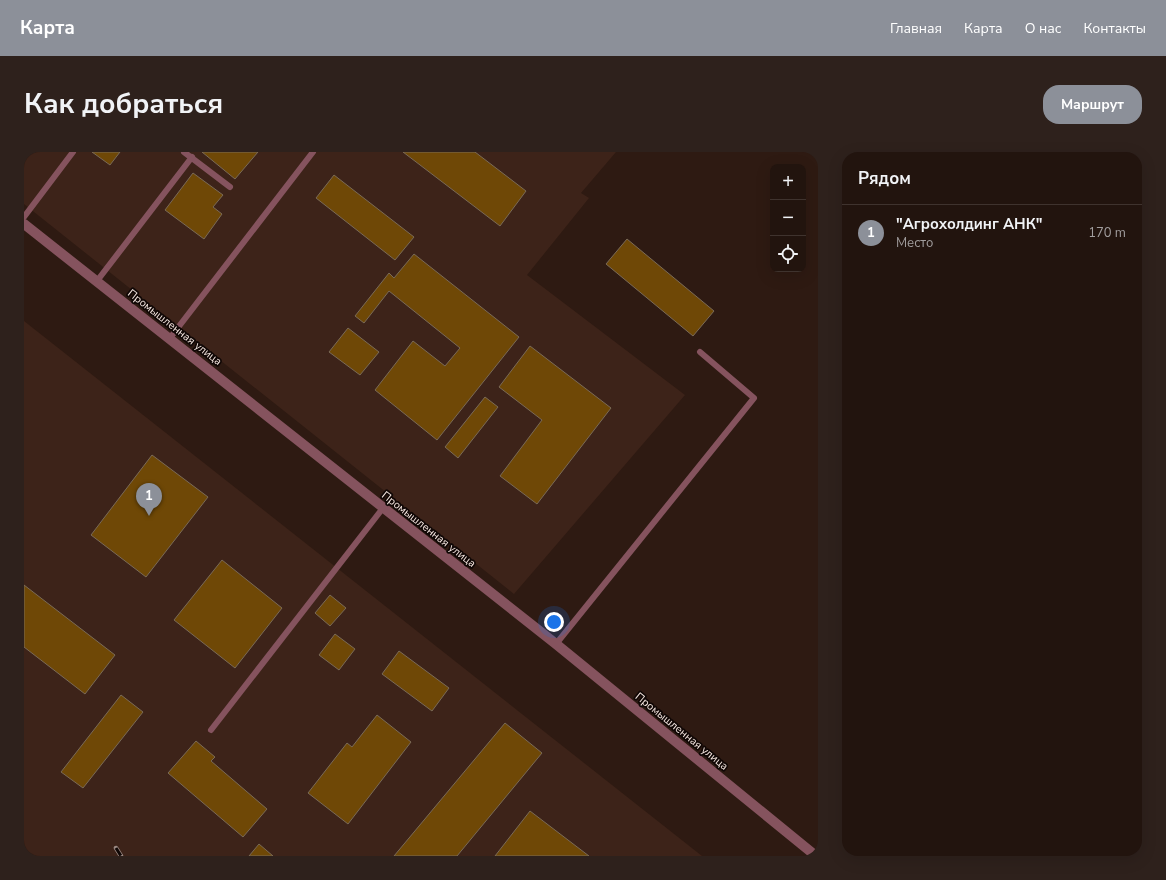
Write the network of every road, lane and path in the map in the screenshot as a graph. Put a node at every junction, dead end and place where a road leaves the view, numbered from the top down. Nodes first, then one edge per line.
1 (73, 152) edge
2 (184, 152) edge
3 (313, 152) edge
4 (192, 157) junction
5 (230, 187) dead end
6 (24, 217) edge
7 (24, 224) edge
8 (97, 281) junction
9 (170, 338) junction
10 (700, 352) dead end
11 (383, 508) junction
12 (556, 644) junction
13 (211, 730) dead end
14 (816, 856) edge

1 - 6 lane
2 - 4 lane
3 - 9 lane
4 - 5 lane
4 - 8 lane
7 - 8 street, Промышленная улица
8 - 9 street, Промышленная улица
9 - 11 street, Промышленная улица
10 - 12 lane
11 - 12 street, Промышленная улица
11 - 13 lane
12 - 14 street, Промышленная улица

